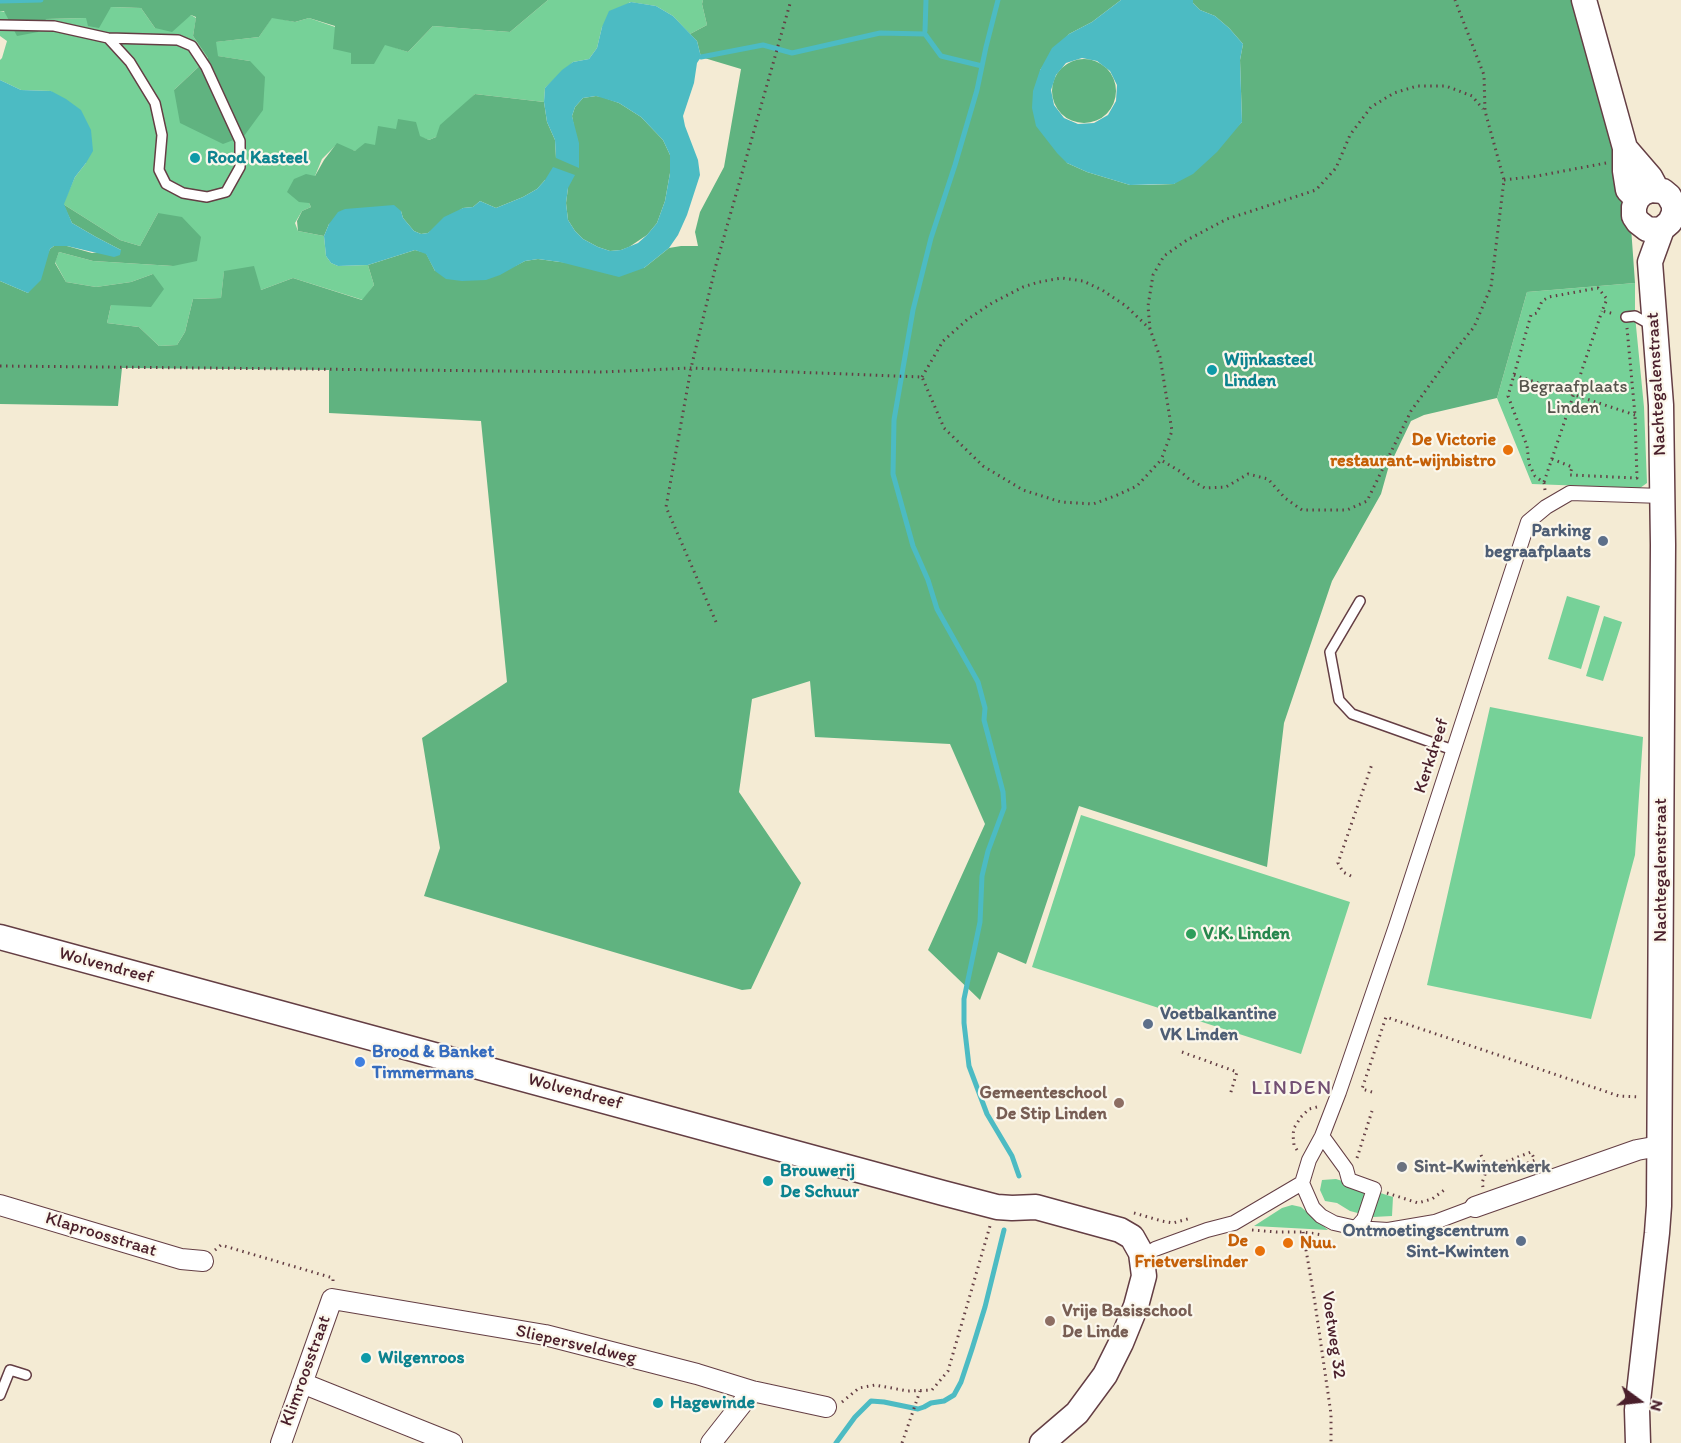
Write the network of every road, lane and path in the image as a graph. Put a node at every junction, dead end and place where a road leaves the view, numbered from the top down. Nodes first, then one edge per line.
1 (790, 0) edge
2 (1455, 0) edge
3 (1584, 0) edge
4 (0, 25) edge
5 (108, 38) junction
6 (1485, 111) junction
7 (1625, 148) junction
8 (1504, 180) junction
9 (1661, 196) edge
10 (1664, 224) edge
11 (1602, 311) junction
12 (1626, 317) junction
13 (1655, 327) junction
14 (1150, 329) junction
15 (0, 366) edge
16 (691, 368) junction
17 (1514, 375) junction
18 (922, 377) junction
19 (1573, 395) junction
20 (1635, 415) junction
21 (1552, 459) junction
22 (1161, 460) junction
23 (1544, 483) junction
24 (1662, 496) junction
25 (1546, 507) junction
26 (1360, 601) dead end
27 (716, 622) dead end
28 (1453, 750) junction
29 (1372, 764) dead end
30 (1351, 876) dead end
31 (0, 937) edge
32 (1182, 1052) dead end
33 (1339, 1092) junction
34 (1372, 1092) dead end
35 (1230, 1095) dead end
36 (1641, 1097) dead end
37 (1372, 1111) dead end
38 (1322, 1136) junction
39 (1659, 1146) junction
40 (1298, 1151) dead end
41 (1481, 1155) dead end
42 (1521, 1172) dead end
43 (1349, 1180) junction
44 (1302, 1184) junction
45 (1447, 1188) dead end
46 (1374, 1189) junction
47 (0, 1205) edge
48 (997, 1207) junction
49 (1475, 1207) joint
50 (1131, 1212) dead end
51 (1192, 1218) dead end
52 (1234, 1223) junction
53 (1133, 1224) dead end
54 (1356, 1228) junction
55 (1141, 1249) junction
56 (203, 1261) joint
57 (332, 1299) junction
58 (26, 1376) dead end
59 (302, 1383) junction
60 (752, 1390) junction
61 (920, 1390) junction
62 (0, 1395) edge
63 (826, 1407) joint
64 (281, 1443) edge
65 (452, 1443) edge
66 (711, 1443) edge
67 (902, 1443) edge
68 (1042, 1443) edge
69 (1331, 1443) edge
70 (1638, 1443) edge

1 - 16 path
2 - 6 path
3 - 7 street, Nachtegalenstraat
4 - 5 lane
5 - 5 lane
6 - 8 path
6 - 14 path
7 - 8 path
7 - 9 street, Nachtegalenstraat
8 - 22 path
9 - 10 street, Nachtegalenstraat
9 - 10 street, Nachtegalenstraat
10 - 13 street, Nachtegalenstraat
11 - 12 path
11 - 17 path
11 - 19 path
12 - 13 lane
12 - 20 path
13 - 24 street, Nachtegalenstraat
14 - 18 path
14 - 22 path
15 - 16 path
16 - 18 path
16 - 27 path
17 - 19 path
17 - 23 path
18 - 22 path
19 - 20 path
19 - 21 path
20 - 21 path
21 - 23 path
23 - 25 path
24 - 25 street, Kerkdreef
24 - 39 street, Nachtegalenstraat
25 - 28 street, Kerkdreef
26 - 28 lane
28 - 33 street, Kerkdreef
29 - 30 path
31 - 48 street, Wolvendreef
32 - 35 path
33 - 38 street, Kerkdreef
33 - 40 path
34 - 36 path
37 - 43 path
38 - 43 street
38 - 44 street, Kerkdreef
39 - 49 street
39 - 70 street, Nachtegalenstraat
41 - 42 path
43 - 46 street
44 - 52 street
44 - 54 street
45 - 46 path
46 - 54 street
47 - 56 street, Klaproosstraat
48 - 55 street, Wolvendreef
48 - 61 path
49 - 54 street
50 - 51 path
52 - 55 street
52 - 69 path, Voetweg 32
53 - 55 lane
55 - 68 street
56 - 57 path
57 - 59 street, Klimroosstraat
57 - 60 street, Sliepersveldweg
58 - 62 lane
59 - 64 street, Klimroosstraat
59 - 65 street
60 - 63 street, Sliepersveldweg
60 - 66 street
61 - 63 path
61 - 67 path

